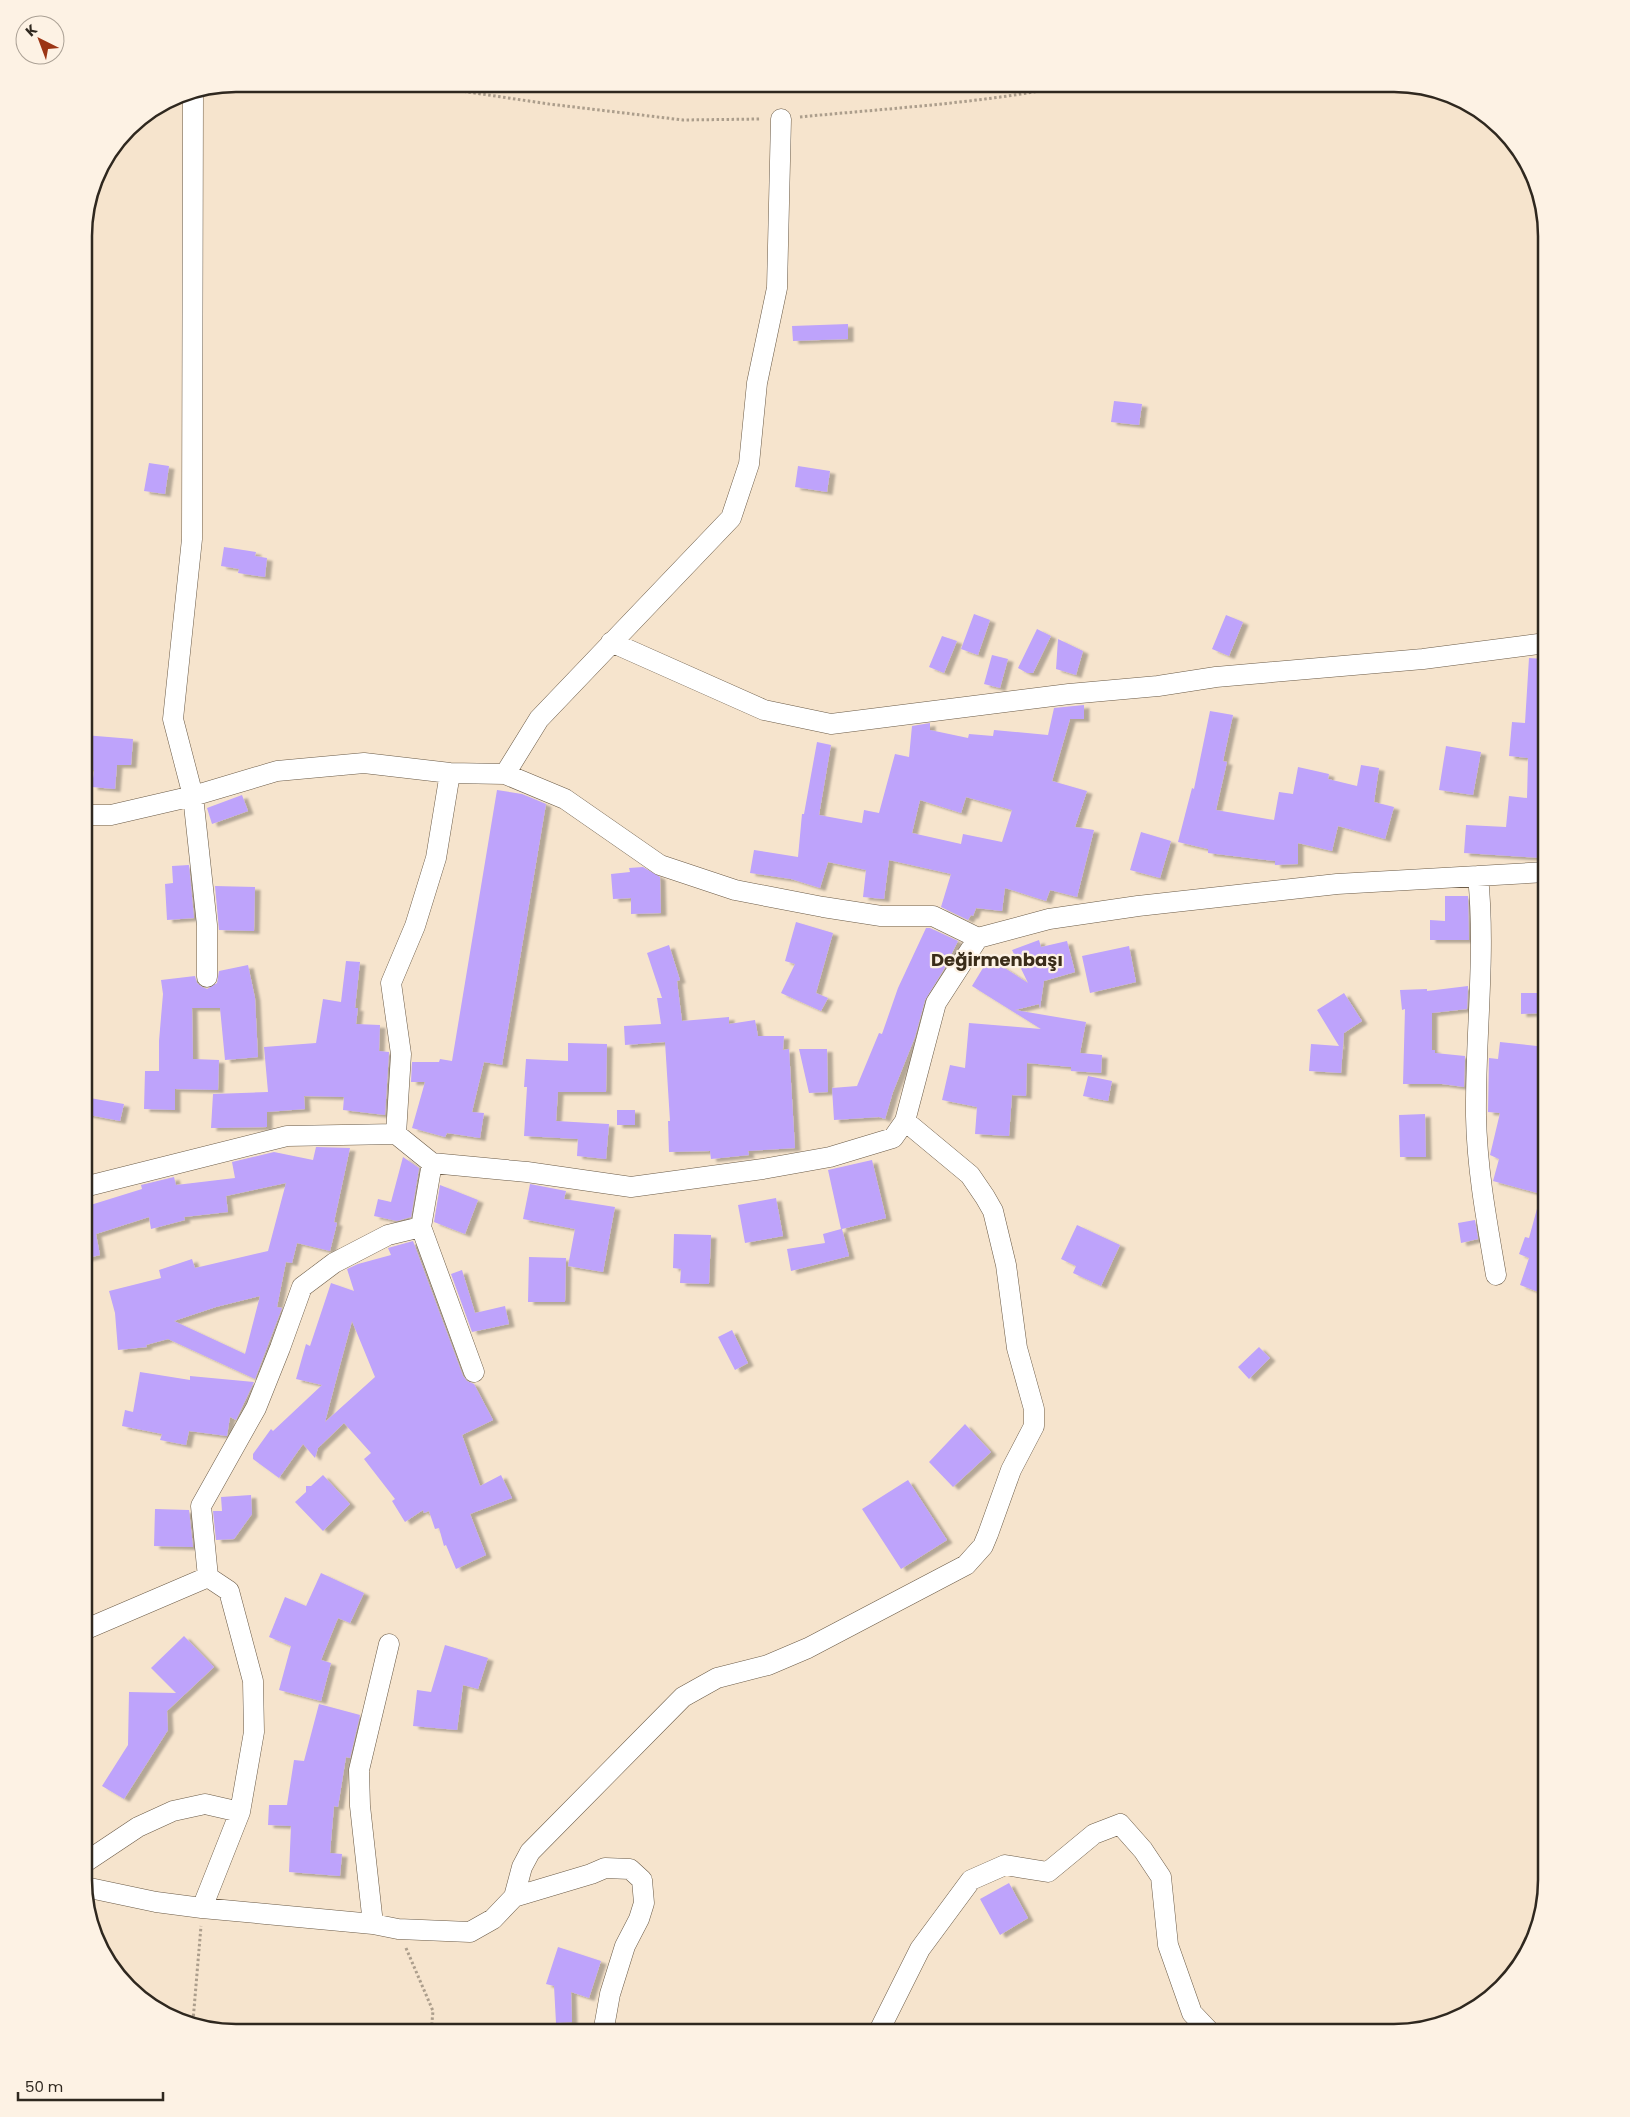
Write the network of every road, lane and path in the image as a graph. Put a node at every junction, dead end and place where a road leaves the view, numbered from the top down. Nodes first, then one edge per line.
1 (475, 93) edge
2 (1020, 93) edge
3 (193, 99) edge
4 (781, 118) junction
5 (611, 642) junction
6 (1538, 645) edge
7 (450, 773) junction
8 (505, 774) junction
9 (193, 796) junction
10 (93, 816) edge
11 (1538, 872) edge
12 (1478, 876) junction
13 (978, 938) junction
14 (207, 977) dead end
15 (905, 1121) junction
16 (396, 1134) junction
17 (432, 1163) junction
18 (93, 1185) edge
19 (421, 1227) junction
20 (1496, 1275) dead end
21 (474, 1372) dead end
22 (208, 1577) junction
23 (93, 1626) edge
24 (389, 1644) dead end
25 (240, 1812) junction
26 (93, 1857) edge
27 (93, 1889) edge
28 (514, 1897) junction
29 (202, 1908) junction
30 (373, 1924) junction
31 (398, 1929) junction
32 (193, 2018) edge
33 (432, 2024) edge
34 (605, 2024) edge
35 (882, 2024) edge
36 (1202, 2024) edge

1 - 4 path
2 - 4 path
3 - 9 street
4 - 5 street
5 - 6 street
5 - 8 street
7 - 8 street
7 - 9 street
7 - 16 street
8 - 13 street
9 - 10 street
9 - 14 street
11 - 12 street
12 - 13 street
12 - 20 street
13 - 15 street
15 - 17 street
15 - 28 street
16 - 17 street
16 - 18 street
17 - 19 street
19 - 21 street
19 - 22 street
22 - 23 street
22 - 25 street
24 - 30 street
25 - 26 street
25 - 29 street
27 - 29 street
28 - 31 street
28 - 34 street
29 - 30 street
29 - 32 path
30 - 31 street
31 - 33 path
35 - 36 street

